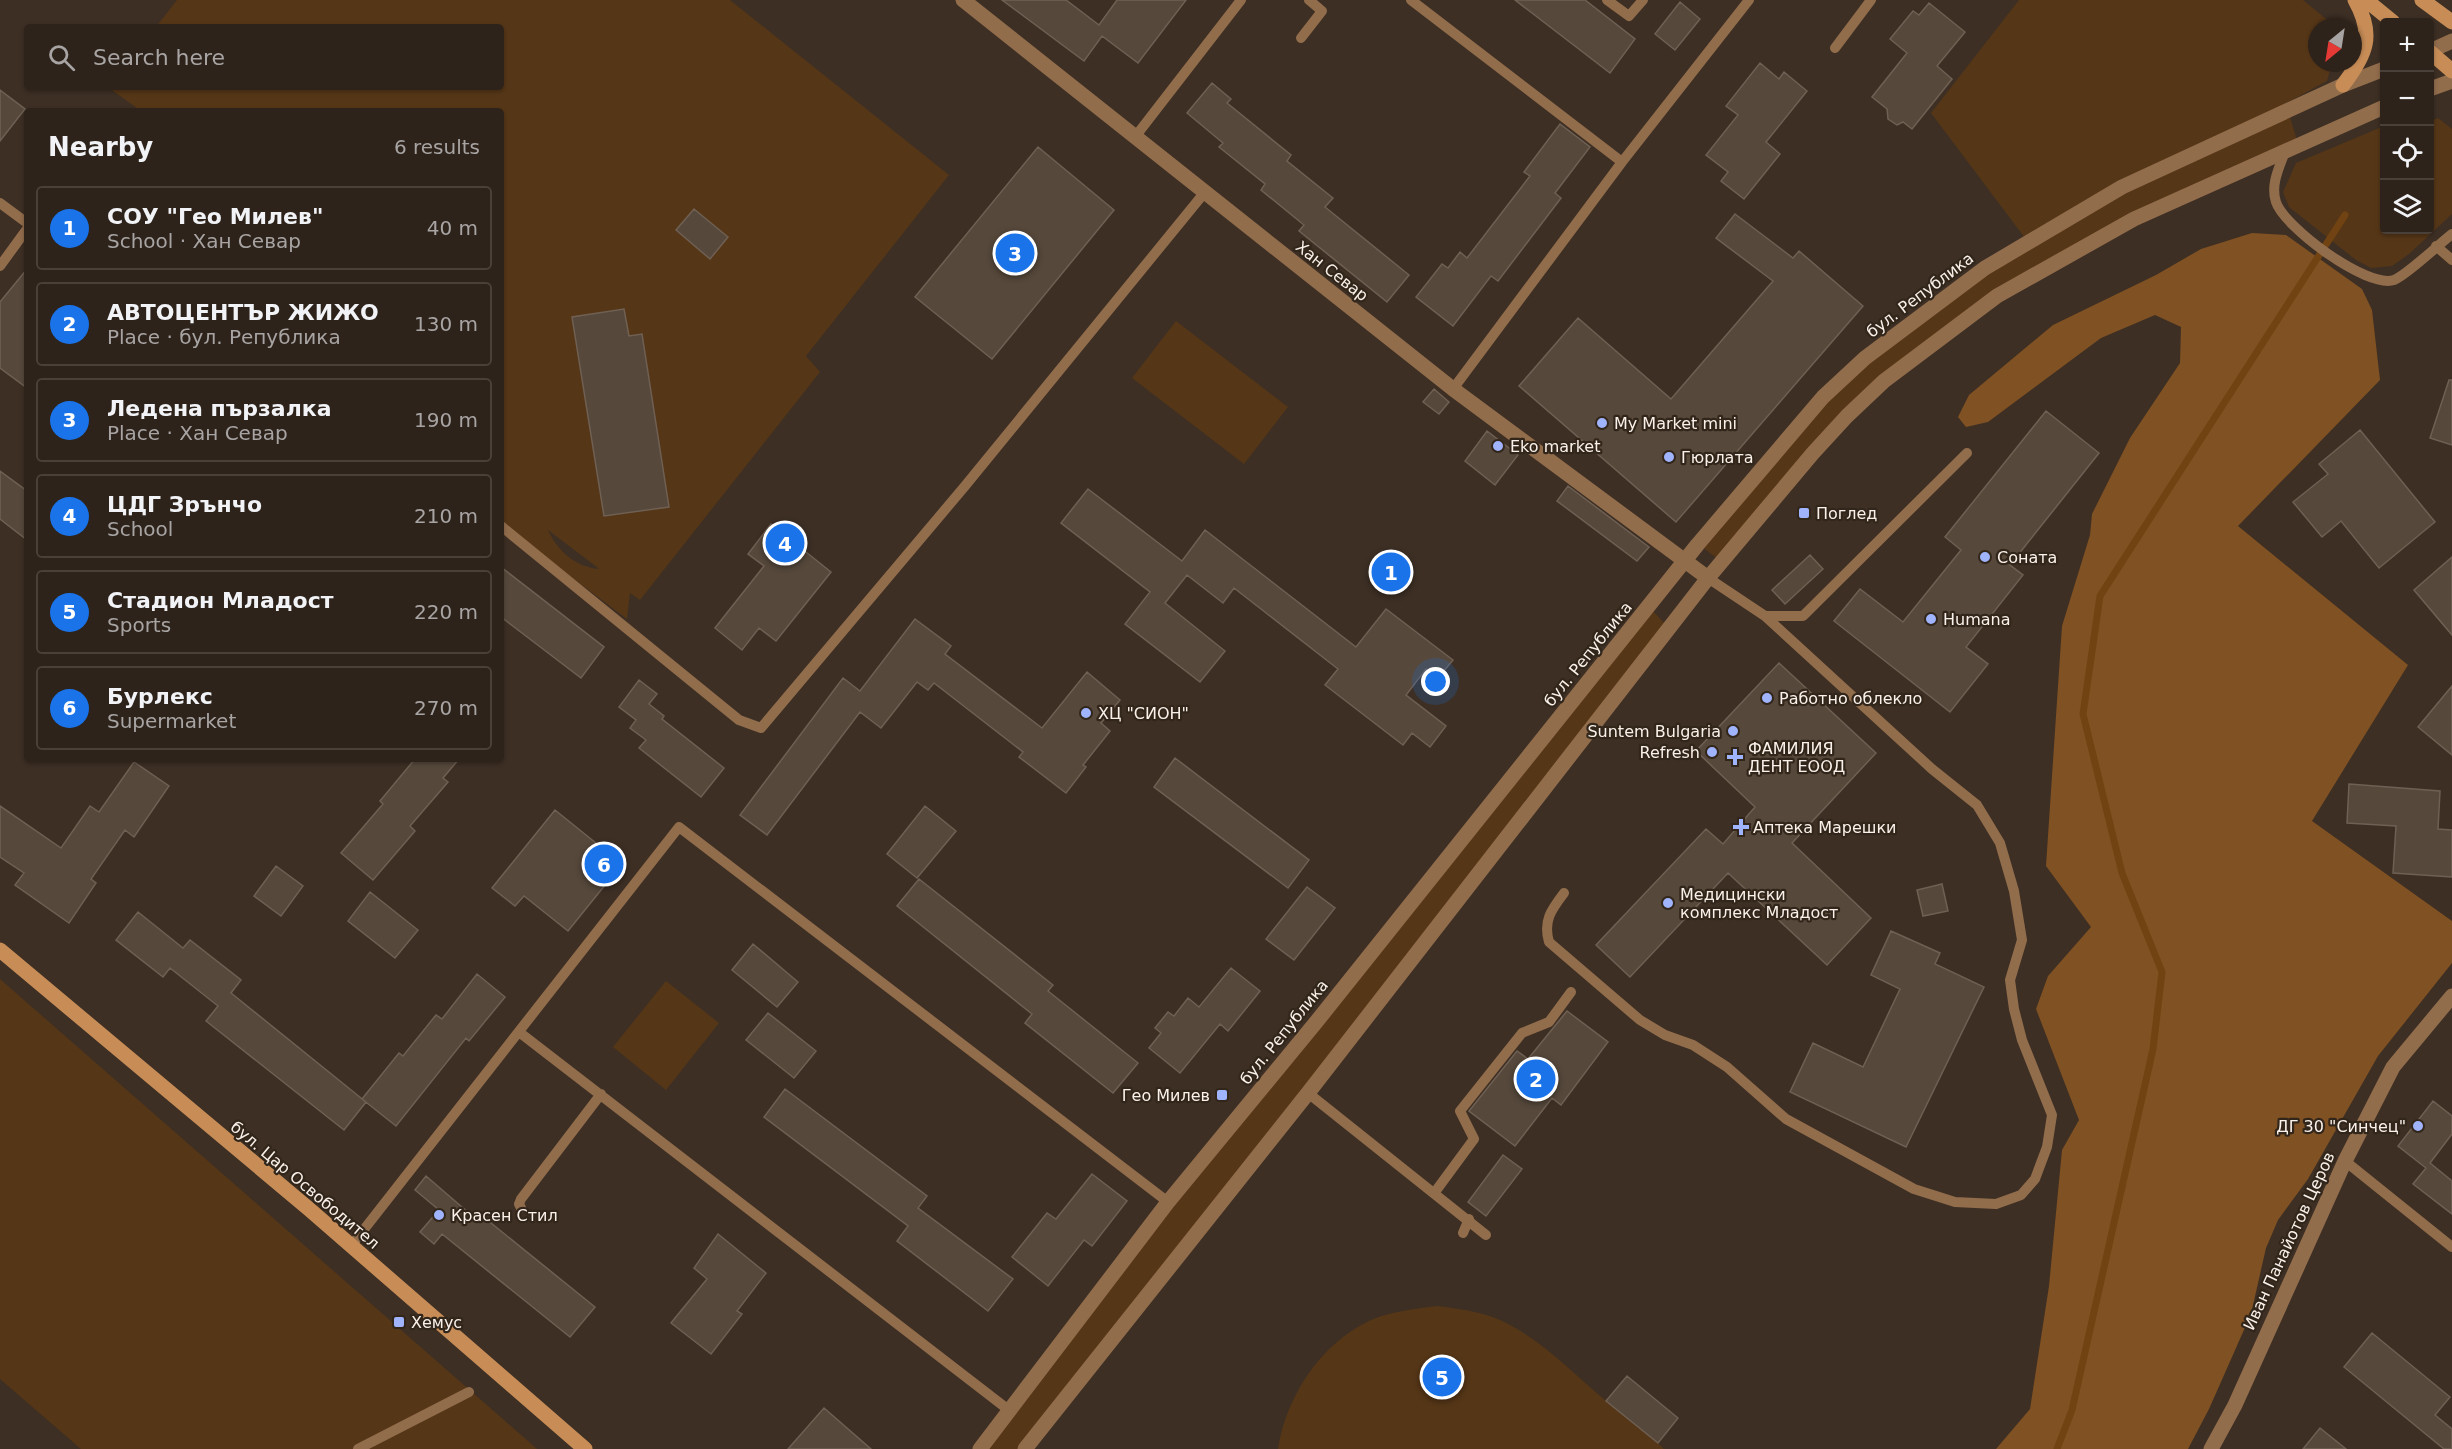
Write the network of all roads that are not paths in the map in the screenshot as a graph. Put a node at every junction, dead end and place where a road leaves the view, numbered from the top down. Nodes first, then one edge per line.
1 (963, 0) edge
2 (1241, 0) edge
3 (1309, 0) edge
4 (1412, 0) edge
5 (1607, 0) edge
6 (1643, 0) edge
7 (1749, 0) edge
8 (1871, 0) edge
9 (2355, 0) edge
10 (2366, 0) edge
11 (2422, 0) edge
12 (2389, 18) edge
13 (2452, 22) edge
14 (1301, 38) dead end
15 (2452, 41) edge
16 (1835, 48) dead end
17 (2434, 50) edge
18 (2434, 55) edge
19 (2380, 71) edge
20 (2452, 71) edge
21 (2452, 81) edge
22 (2343, 85) junction
23 (2434, 88) edge
24 (2380, 109) edge
25 (1135, 137) junction
26 (2286, 149) junction
27 (1622, 162) junction
28 (1204, 192) junction
29 (0, 203) edge
30 (24, 220) edge
31 (24, 234) edge
32 (2452, 234) edge
33 (2436, 246) junction
34 (2452, 260) edge
35 (0, 266) edge
36 (1453, 389) junction
37 (1967, 453) dead end
38 (504, 528) edge
39 (1686, 560) junction
40 (1708, 578) junction
41 (1765, 616) junction
42 (1564, 893) dead end
43 (0, 950) edge
44 (1571, 992) dead end
45 (2452, 996) edge
46 (519, 1032) junction
47 (1308, 1093) junction
48 (602, 1094) junction
49 (2345, 1161) junction
50 (1435, 1192) junction
51 (1168, 1202) junction
52 (521, 1208) dead end
53 (1468, 1219) junction
54 (1463, 1233) dead end
55 (1486, 1235) dead end
56 (351, 1246) junction
57 (2452, 1247) edge
58 (469, 1392) dead end
59 (1010, 1411) junction
60 (358, 1449) edge
61 (585, 1449) edge
62 (980, 1449) edge
63 (1024, 1449) edge
64 (2211, 1449) edge

1 - 25 street, Хан Севар
2 - 25 lane
3 - 14 lane
4 - 27 lane
5 - 6 lane
7 - 27 lane
8 - 16 lane
9 - 22 main road
10 - 12 main road
11 - 13 main road
15 - 17 street
18 - 20 main road
19 - 22 street, бул. Република
21 - 23 street
22 - 39 street, бул. Република
24 - 26 street
25 - 28 street, Хан Севар
26 - 33 lane
26 - 40 street
27 - 36 lane
28 - 36 street, Хан Севар
28 - 38 lane
29 - 30 lane
31 - 35 lane
32 - 33 lane
33 - 34 lane
36 - 39 street, Хан Севар
37 - 41 lane
39 - 40 street, Хан Севар
39 - 51 street, бул. Република
40 - 41 lane
40 - 47 street
41 - 42 lane
43 - 56 main road, бул. Цар Освободител
44 - 50 lane
45 - 49 street, Иван Панайотов Церов
46 - 48 lane
46 - 51 lane
46 - 56 lane
47 - 50 lane
47 - 63 street
48 - 52 lane
48 - 59 lane
49 - 57 lane
49 - 64 street, Иван Панайотов Церов
50 - 53 lane
51 - 59 street, бул. Република
53 - 54 lane
53 - 55 lane
56 - 61 main road, бул. Цар Освободител
58 - 60 lane
59 - 62 street, бул. Република

